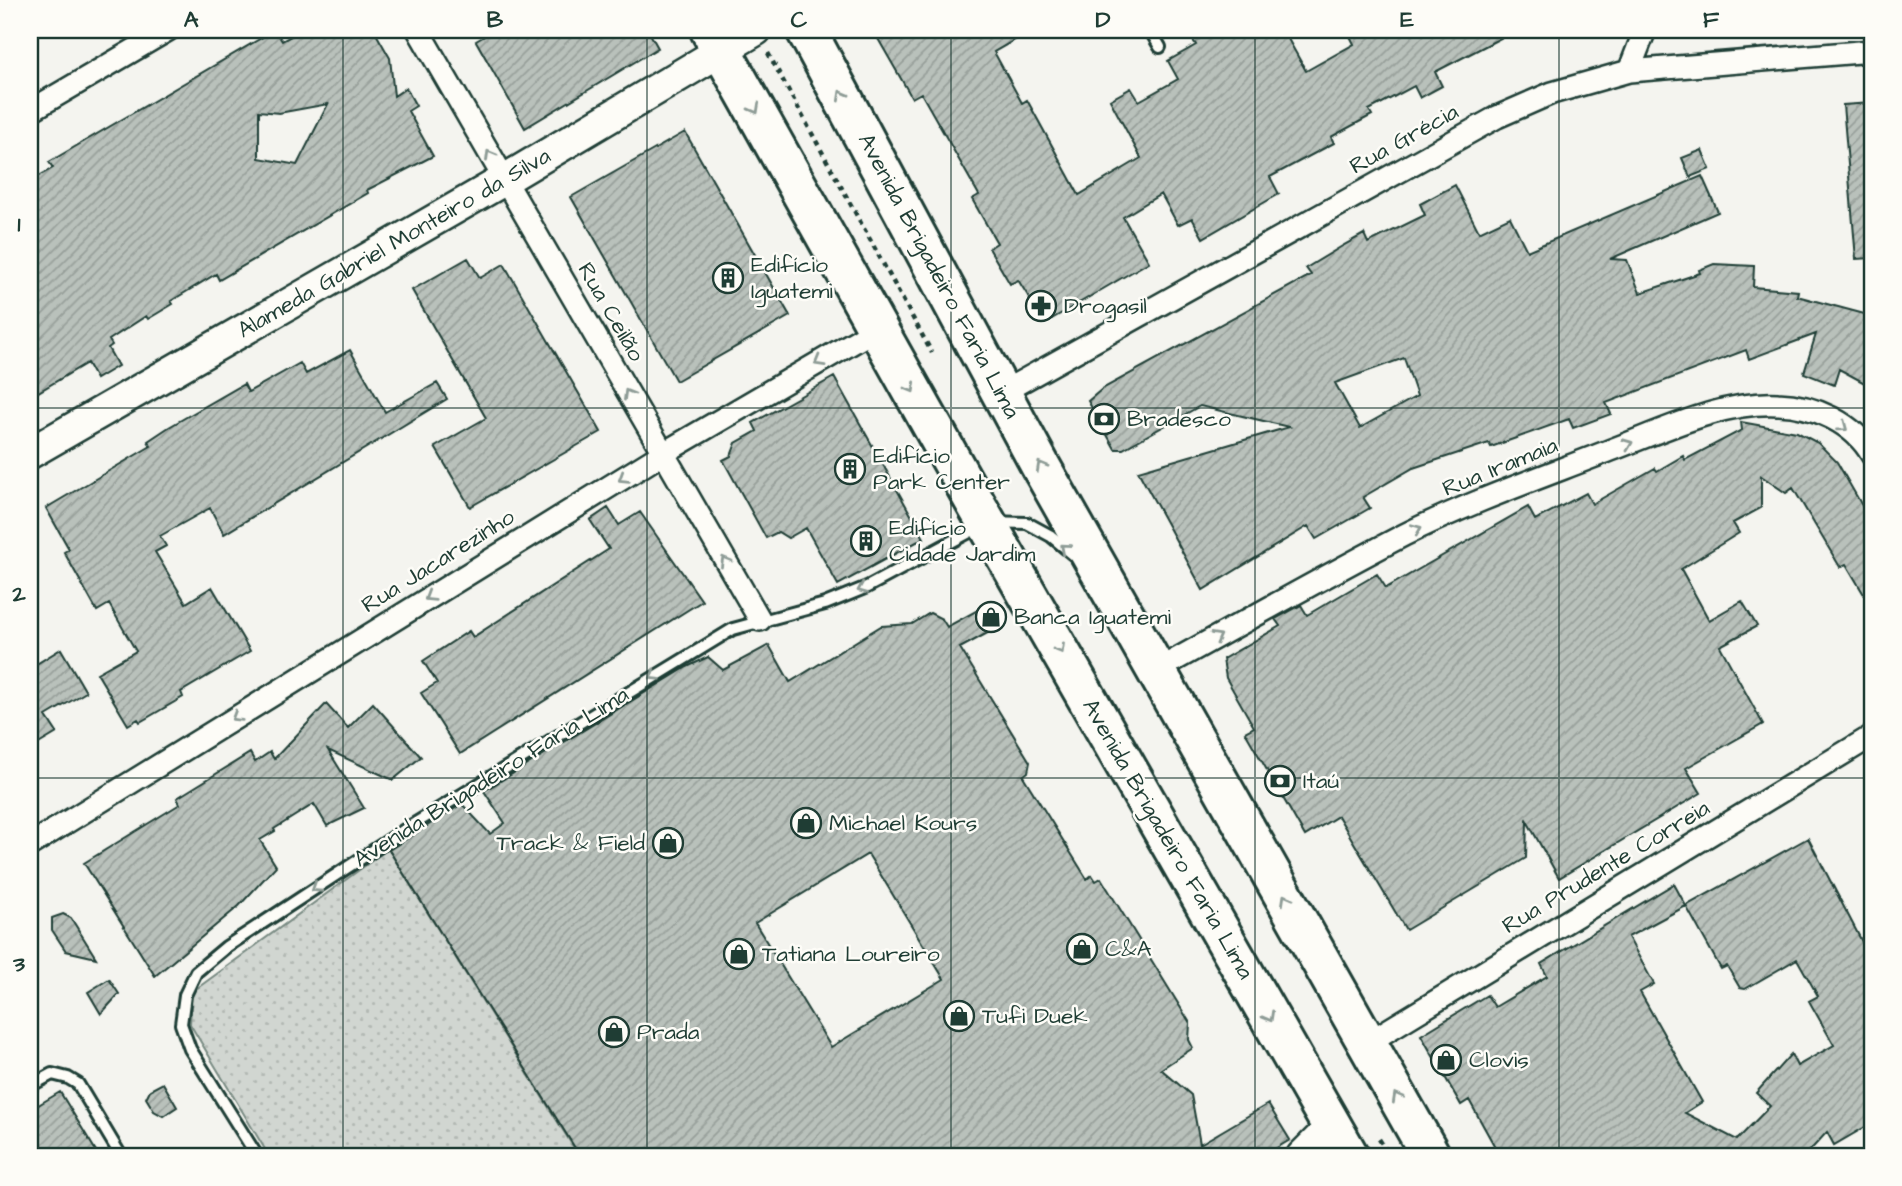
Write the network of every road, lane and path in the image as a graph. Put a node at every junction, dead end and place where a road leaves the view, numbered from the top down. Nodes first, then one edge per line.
1 (167, 30) edge
2 (418, 30) edge
3 (756, 30) edge
4 (806, 30) edge
5 (1150, 30) edge
6 (1645, 30) edge
7 (716, 40) edge
8 (1160, 47) dead end
9 (1872, 51) edge
10 (1629, 71) junction
11 (30, 111) edge
12 (504, 180) junction
13 (878, 328) junction
14 (1001, 393) junction
15 (30, 453) edge
16 (662, 453) junction
17 (1872, 455) edge
18 (988, 522) junction
19 (1115, 595) junction
20 (760, 620) junction
21 (1157, 670) junction
22 (1872, 736) edge
23 (30, 845) edge
24 (1367, 1043) junction
25 (30, 1086) edge
26 (1341, 1141) edge
27 (121, 1156) edge
28 (257, 1156) edge
29 (1302, 1156) edge
30 (1431, 1156) edge

1 - 11 street
12 -> 2 street, Rua Ceilão
3 - 7 street, Alameda Gabriel Monteiro da Silva
14 -> 4 highway, Avenida Brigadeiro Faria Lima
5 - 8 lane
6 - 10 street
7 - 12 street, Alameda Gabriel Monteiro da Silva
7 -> 13 highway, Avenida Brigadeiro Faria Lima
9 - 10 street, Rua Grécia
10 - 14 street, Rua Grécia
12 - 15 street, Alameda Gabriel Monteiro da Silva
16 -> 12 street, Rua Ceilão
13 -> 16 street, Rua Jacarezinho
13 -> 18 highway, Avenida Brigadeiro Faria Lima
19 -> 14 highway, Avenida Brigadeiro Faria Lima
20 -> 16 street, Rua Ceilão
16 -> 23 street, Rua Jacarezinho
21 -> 17 street, Rua Iramaia
19 -> 18 lane, Avenida Brigadeiro Faria Lima
18 -> 20 lane, Avenida Brigadeiro Faria Lima
18 -> 26 highway, Avenida Brigadeiro Faria Lima
19 - 21 highway, Avenida Brigadeiro Faria Lima
20 -> 28 lane, Avenida Brigadeiro Faria Lima
24 -> 21 highway, Avenida Brigadeiro Faria Lima
22 - 24 street, Rua Prudente Correia
30 -> 24 highway, Avenida Brigadeiro Faria Lima
25 - 27 lane
26 - 29 street

